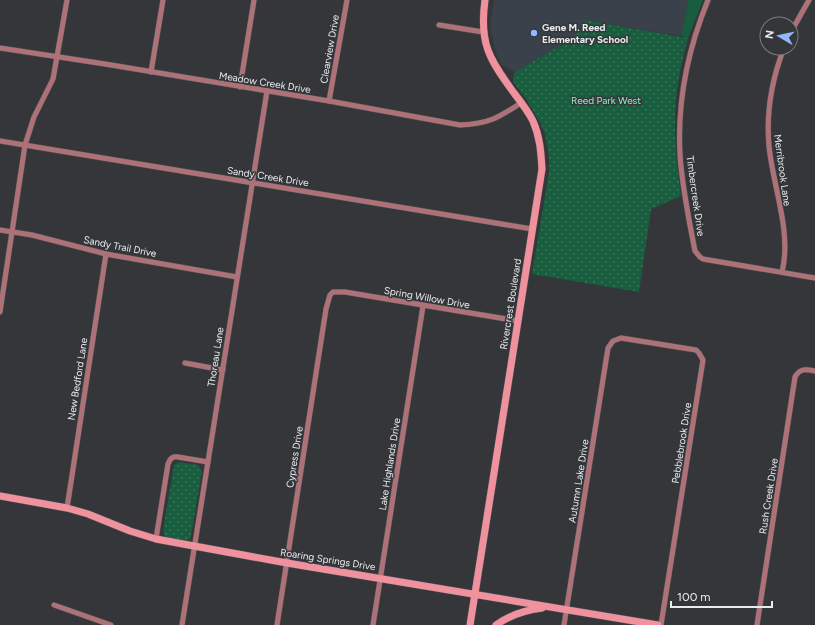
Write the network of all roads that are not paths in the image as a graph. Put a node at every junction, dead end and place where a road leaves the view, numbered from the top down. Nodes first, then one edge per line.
1 (67, 0) edge
2 (163, 0) edge
3 (254, 0) edge
4 (347, 0) edge
5 (485, 0) edge
6 (708, 0) edge
7 (809, 0) edge
8 (799, 18) edge
9 (439, 25) dead end
10 (483, 32) junction
11 (0, 48) edge
12 (58, 56) junction
13 (781, 56) edge
14 (151, 72) junction
15 (240, 87) junction
16 (267, 91) junction
17 (330, 101) junction
18 (521, 103) junction
19 (0, 141) edge
20 (25, 145) junction
21 (252, 183) junction
22 (532, 229) junction
23 (0, 230) edge
24 (13, 232) junction
25 (106, 254) junction
26 (782, 272) junction
27 (237, 277) junction
28 (815, 278) edge
29 (333, 292) joint
30 (423, 306) junction
31 (0, 312) edge
32 (518, 321) junction
33 (613, 341) joint
34 (185, 363) dead end
35 (222, 370) junction
36 (815, 371) edge
37 (208, 462) junction
38 (0, 496) edge
39 (67, 508) junction
40 (156, 539) junction
41 (194, 546) junction
42 (287, 562) junction
43 (381, 578) junction
44 (475, 594) junction
45 (54, 604) dead end
46 (550, 607) junction
47 (567, 610) junction
48 (110, 625) edge
49 (182, 625) edge
50 (277, 625) edge
51 (373, 625) edge
52 (470, 625) edge
53 (496, 625) edge
54 (564, 625) edge
55 (658, 625) edge
56 (661, 625) edge
57 (757, 625) edge

1 - 12 street
2 - 14 street
3 - 15 street
4 - 17 street, Clearview Drive
5 - 10 street, Rivercrest Boulevard
6 - 26 street, Timbercreek Drive
7 - 8 street
9 - 10 street
10 - 18 street, Rivercrest Boulevard
11 - 12 street, Meadow Creek Drive
12 - 14 street, Meadow Creek Drive
12 - 20 street
13 - 26 street, Merribrook Lane
14 - 15 street, Meadow Creek Drive
15 - 16 street, Meadow Creek Drive
16 - 17 street, Meadow Creek Drive
16 - 21 street, Thoreau Lane
17 - 18 street, Meadow Creek Drive
18 - 22 street, Rivercrest Boulevard
19 - 20 street, Sandy Creek Drive
20 - 21 street, Sandy Creek Drive
20 - 24 street
21 - 22 street, Sandy Creek Drive
21 - 27 street, Thoreau Lane
22 - 32 street, Rivercrest Boulevard
23 - 24 street, Sandy Trail Drive
24 - 25 street, Sandy Trail Drive
24 - 31 street
25 - 27 street, Sandy Trail Drive
25 - 39 street, New Bedford Lane
26 - 28 street
27 - 35 street, Thoreau Lane
29 - 30 street, Spring Willow Drive
29 - 42 street, Cypress Drive
30 - 32 street, Spring Willow Drive
30 - 43 street, Lake Highlands Drive
32 - 44 street, Rivercrest Boulevard
33 - 47 street, Autumn Lake Drive
33 - 56 street, Pebblebrook Drive
34 - 35 street
35 - 37 street, Thoreau Lane
36 - 57 street, Rush Creek Drive
37 - 40 street
37 - 41 street, Thoreau Lane
38 - 39 street, Roaring Springs Drive
39 - 40 street, Roaring Springs Drive
40 - 41 street, Roaring Springs Drive
41 - 42 street, Roaring Springs Drive
41 - 49 street, Thoreau Lane
42 - 43 street, Roaring Springs Drive
42 - 50 street, Cypress Drive
43 - 44 street, Roaring Springs Drive
43 - 51 street, Lake Highlands Drive
44 - 46 street, Roaring Springs Drive
44 - 52 street, Rivercrest Boulevard
45 - 48 street
46 - 47 street, Roaring Springs Drive
46 - 53 street
47 - 54 street, Autumn Lake Drive
47 - 55 street, Roaring Springs Drive

